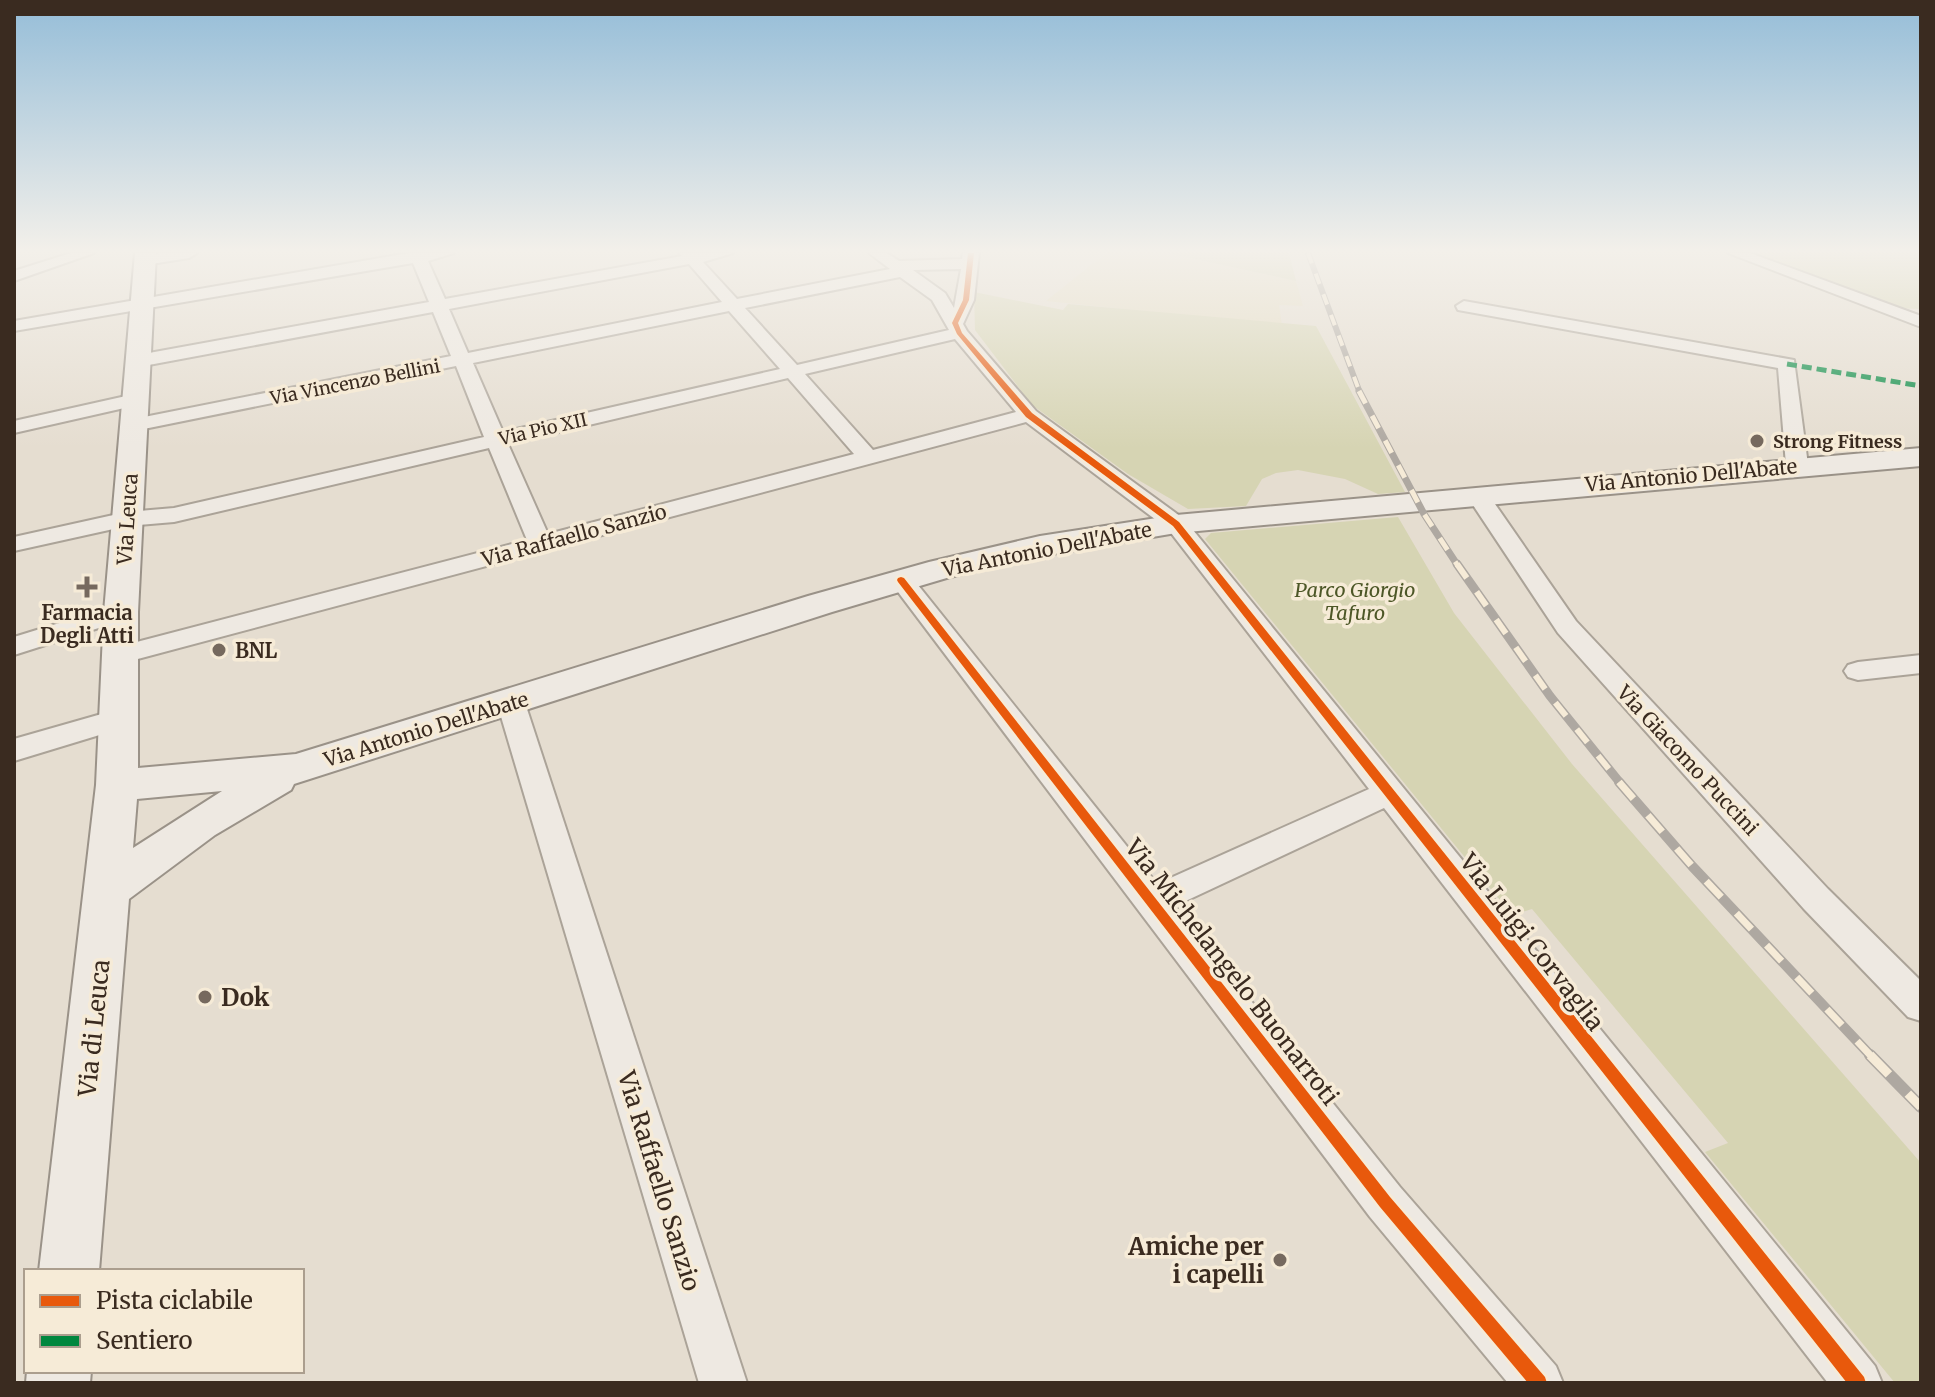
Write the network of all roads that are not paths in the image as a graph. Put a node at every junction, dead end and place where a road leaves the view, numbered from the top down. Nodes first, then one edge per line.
1 (59, 318) edge
2 (140, 318) edge
3 (371, 318) edge
4 (443, 318) edge
5 (675, 318) edge
6 (746, 318) edge
7 (951, 318) edge
8 (960, 318) edge
9 (1532, 318) edge
10 (14, 326) edge
11 (957, 328) junction
12 (138, 361) junction
13 (461, 362) junction
14 (792, 372) junction
15 (135, 413) junction
16 (1029, 415) junction
17 (14, 427) edge
18 (494, 440) junction
19 (868, 457) junction
20 (1921, 457) edge
21 (1797, 465) junction
22 (1478, 496) junction
23 (127, 519) junction
24 (1176, 524) junction
25 (14, 544) edge
26 (540, 544) junction
27 (901, 580) junction
28 (121, 612) junction
29 (14, 646) edge
30 (119, 655) junction
31 (1921, 664) edge
32 (1858, 671) dead end
33 (511, 703) junction
34 (119, 719) junction
35 (14, 750) edge
36 (296, 769) junction
37 (117, 785) junction
38 (1388, 793) junction
39 (109, 889) junction
40 (1153, 901) junction
41 (1921, 1005) edge
42 (69, 1269) edge
43 (1848, 1379) edge
44 (723, 1383) edge
45 (1539, 1383) edge

1 - 10 street
2 - 12 main road, Via Leuca
3 - 12 street
4 - 13 street
5 - 13 street, Via Vincenzo Bellini
6 - 14 street
7 - 11 street, Via Luigi Corvaglia
8 - 11 street
9 - 21 street
11 - 14 street, Via Pio XII
11 - 16 street, Via Luigi Corvaglia
12 - 15 main road, Via Leuca
13 - 15 street, Via Vincenzo Bellini
13 - 18 street
14 - 18 street, Via Pio XII
14 - 19 street
15 - 17 street, Via Vincenzo Bellini
15 - 23 main road, Via Leuca
16 - 19 street, Via Raffaello Sanzio
16 - 24 street, Via Luigi Corvaglia
18 - 23 street, Via Pio XII
18 - 26 street
19 - 26 street, Via Raffaello Sanzio
20 - 21 main road, Via Antonio Dell'Abate
21 - 22 main road, Via Antonio Dell'Abate
22 - 24 main road, Via Antonio Dell'Abate
22 - 41 street, Via Giacomo Puccini
23 - 25 street, Via Pio XII
23 - 28 main road, Via Leuca
24 - 27 main road, Via Antonio Dell'Abate
24 - 38 street, Via Luigi Corvaglia
26 - 30 street, Via Raffaello Sanzio
27 - 33 main road, Via Antonio Dell'Abate
27 - 40 street, Via Michelangelo Buonarroti
28 - 29 street
28 - 30 main road, Via Leuca
30 - 34 main road, Via Leuca
31 - 32 street
33 - 36 main road, Via Antonio Dell'Abate
33 - 44 street, Via Raffaello Sanzio
34 - 35 street
34 - 37 main road, Via Leuca
36 - 37 main road, Via Antonio Dell'Abate
36 - 39 main road, Via Antonio Dell'Abate
37 - 39 main road, Via di Leuca
38 - 40 street
38 - 43 street, Via Luigi Corvaglia
39 - 42 main road, Via di Leuca
40 - 45 street, Via Michelangelo Buonarroti

